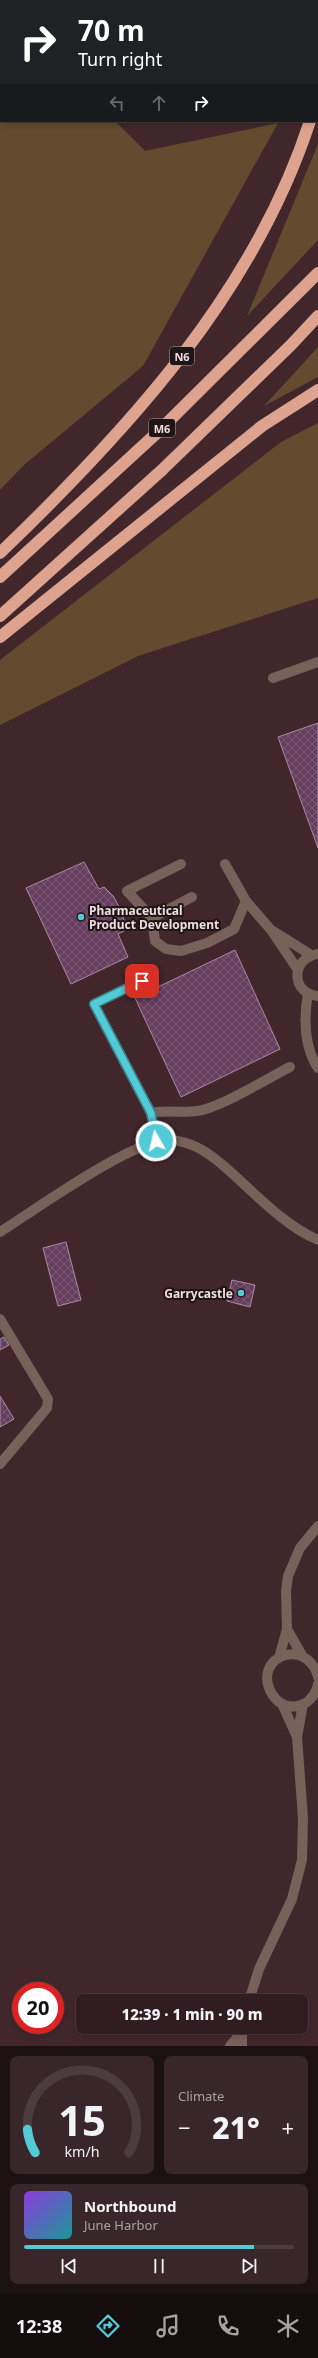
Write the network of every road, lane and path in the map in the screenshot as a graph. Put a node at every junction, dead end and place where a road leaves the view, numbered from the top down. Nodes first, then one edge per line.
1 (310, 122) edge
2 (318, 273) edge
3 (318, 316) edge
4 (318, 390) edge
5 (0, 552) edge
6 (0, 577) edge
7 (0, 616) edge
8 (0, 637) edge
9 (318, 662) edge
10 (273, 678) dead end
11 (181, 864) dead end
12 (225, 864) dead end
13 (192, 897) dead end
14 (246, 901) junction
15 (152, 918) junction
16 (271, 930) junction
17 (315, 954) edge
18 (298, 970) junction
19 (142, 981) dead end
20 (308, 993) junction
21 (318, 996) edge
22 (290, 1067) dead end
23 (318, 1068) edge
24 (151, 1113) junction
25 (156, 1141) junction
26 (0, 1232) edge
27 (318, 1240) edge
28 (0, 1320) edge
29 (0, 1464) edge
30 (318, 1526) edge
31 (287, 1629) junction
32 (303, 1657) junction
33 (279, 1658) junction
34 (318, 1677) edge
35 (318, 1684) edge
36 (282, 1704) junction
37 (303, 1704) junction
38 (297, 1737) junction
39 (250, 1994) edge
40 (238, 2034) edge
41 (241, 2034) edge
42 (230, 2046) edge
43 (242, 2046) edge

1 - 5 highway, N6
2 - 6 highway, M6
3 - 7 highway, M6
4 - 8 highway
9 - 10 street
11 - 15 street
12 - 14 street
13 - 15 street
14 - 15 street
14 - 16 street
16 - 17 street
16 - 18 street
17 - 18 street
18 - 20 street
19 - 24 street
20 - 21 street
20 - 23 street
22 - 24 street
24 - 25 street
25 - 26 street
25 - 27 street
28 - 29 street
30 - 31 street
31 - 32 street
31 - 33 street
32 - 33 street
32 - 34 street
33 - 36 street
35 - 37 street
36 - 37 street
36 - 38 street
37 - 38 street
38 - 39 street
40 - 42 street
41 - 43 street

